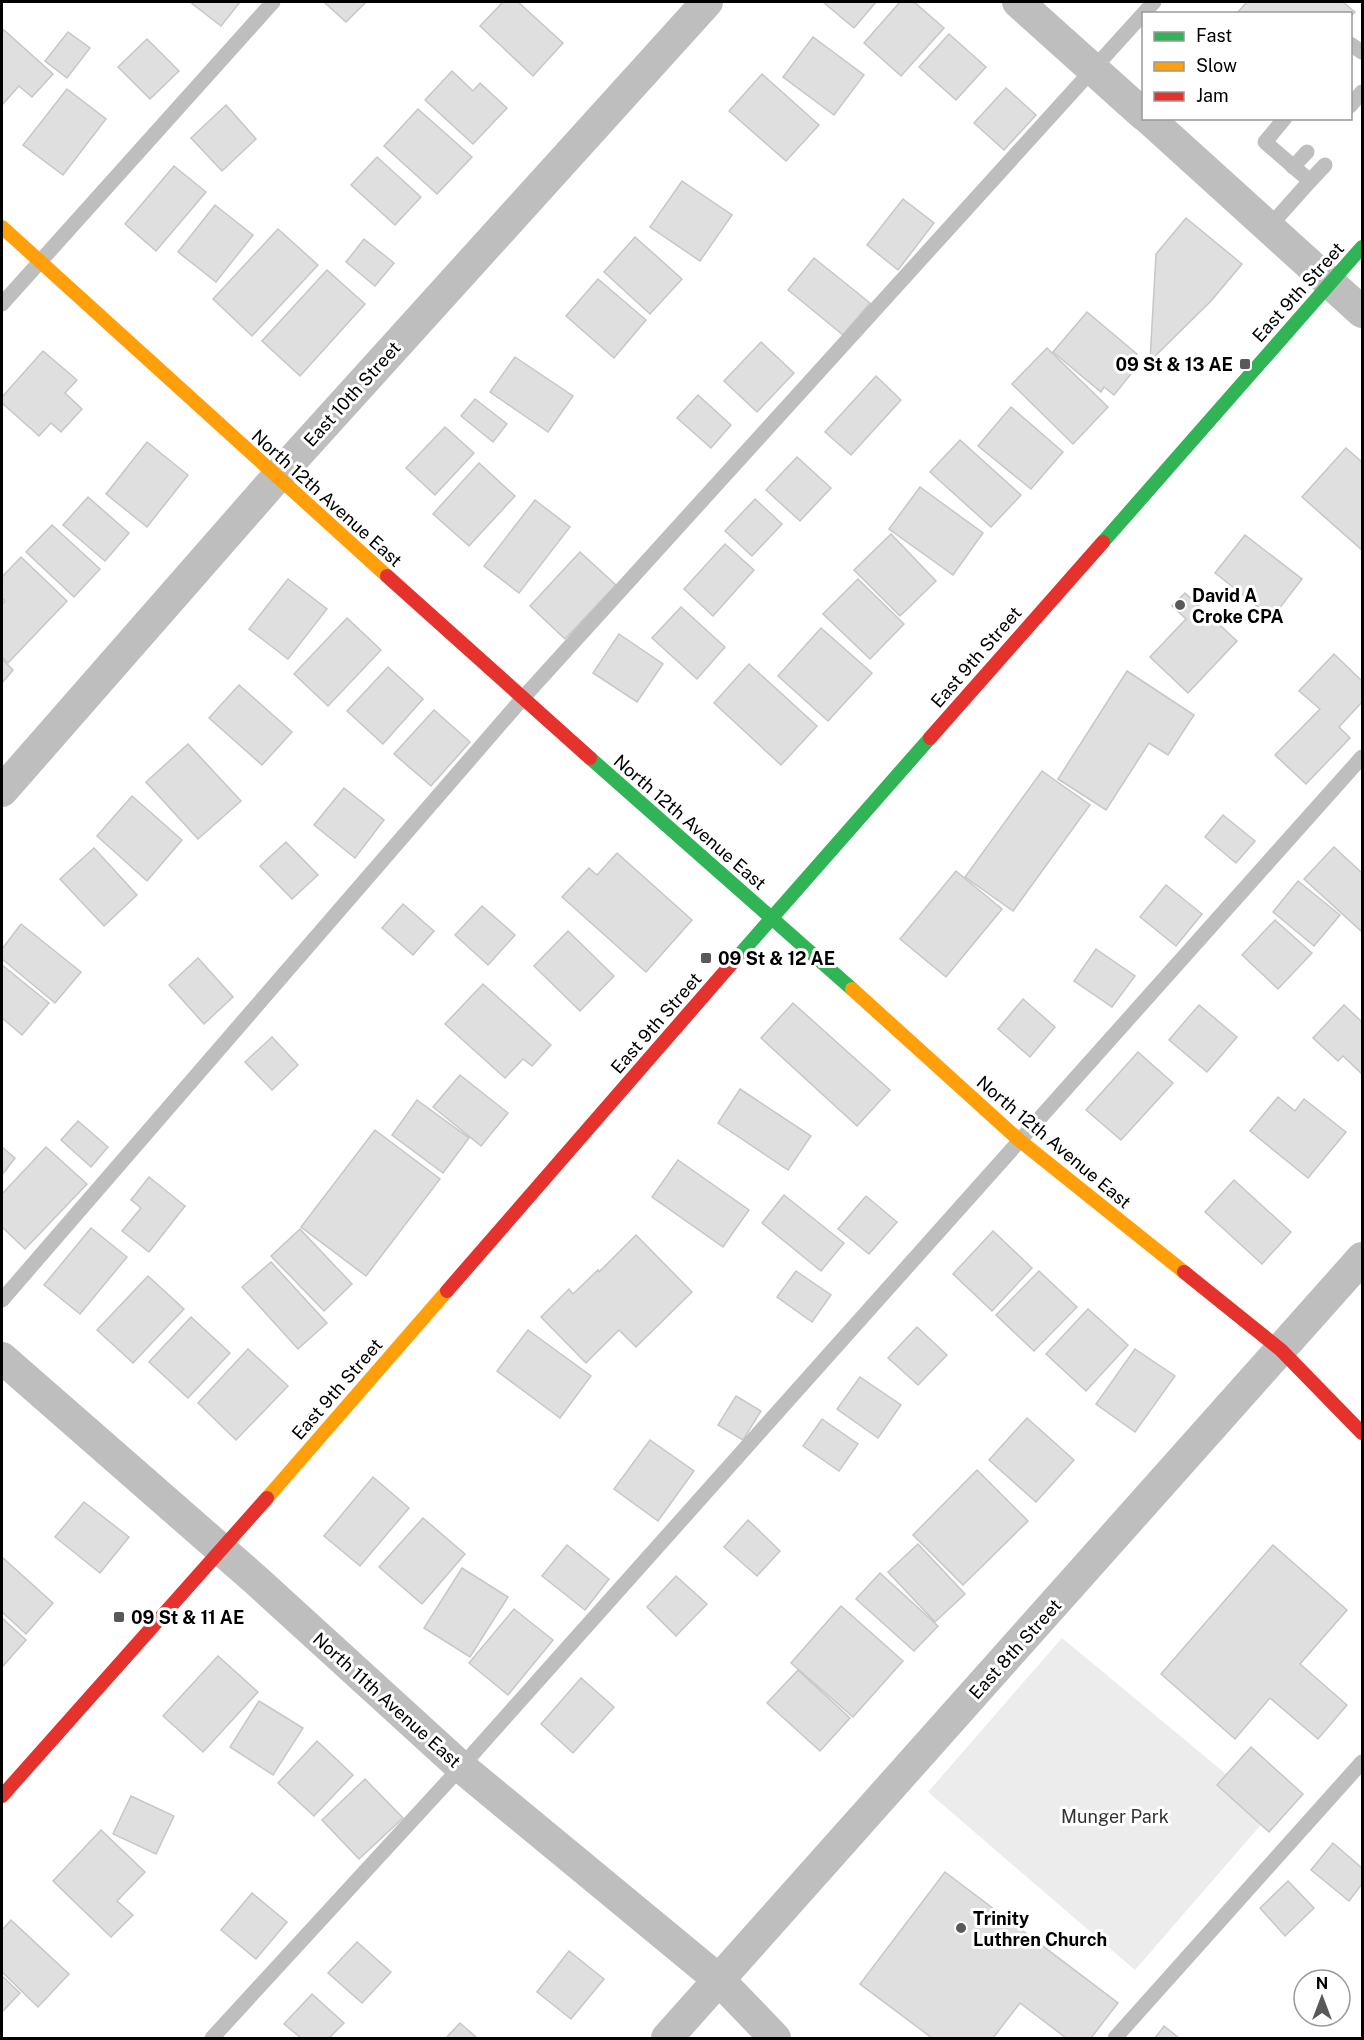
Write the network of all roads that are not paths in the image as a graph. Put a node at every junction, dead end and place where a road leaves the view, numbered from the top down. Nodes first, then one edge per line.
1 (273, 2) edge
2 (706, 2) edge
3 (1018, 2) edge
4 (1142, 15) edge
5 (1093, 69) junction
6 (1362, 92) edge
7 (1352, 104) edge
8 (1142, 114) edge
9 (1150, 120) edge
10 (1283, 120) edge
11 (1308, 152) dead end
12 (1325, 165) dead end
13 (1293, 167) junction
14 (1310, 181) junction
15 (2, 227) edge
16 (1268, 228) junction
17 (1362, 247) edge
18 (39, 260) junction
19 (1329, 283) junction
20 (2, 303) edge
21 (1362, 312) edge
22 (277, 477) junction
23 (522, 699) junction
24 (1362, 757) edge
25 (2, 791) edge
26 (771, 917) junction
27 (1019, 1140) junction
28 (1362, 1258) edge
29 (2, 1300) edge
30 (1281, 1350) junction
31 (2, 1358) edge
32 (1362, 1433) edge
33 (221, 1551) junction
34 (1362, 1762) edge
35 (461, 1767) junction
36 (2, 1796) edge
37 (719, 1980) junction
38 (212, 2038) edge
39 (667, 2038) edge
40 (775, 2038) edge
41 (1115, 2038) edge

1 - 18 lane
2 - 22 street, East 10th Street
3 - 5 street
4 - 5 lane
5 - 8 street
5 - 23 lane
6 - 7 lane
9 - 16 street
10 - 13 lane
11 - 13 lane
12 - 14 lane
13 - 14 lane
14 - 16 lane
15 - 18 street, North 12th Avenue East
16 - 19 street
17 - 19 street, East 9th Street
18 - 20 lane
18 - 22 street, North 12th Avenue East
19 - 21 street
19 - 26 street, East 9th Street
22 - 23 street, North 12th Avenue East
22 - 25 street, East 10th Street
23 - 26 street, North 12th Avenue East
23 - 29 lane
24 - 27 lane
26 - 27 street, North 12th Avenue East
26 - 33 street, East 9th Street
27 - 30 street, North 12th Avenue East
27 - 35 lane
28 - 30 street, East 8th Street
30 - 32 street, North 12th Avenue East
30 - 37 street, East 8th Street
31 - 33 street, North 11th Avenue East
33 - 35 street, North 11th Avenue East
33 - 36 street, East 9th Street
34 - 41 lane
35 - 37 street, North 11th Avenue East
35 - 38 lane
37 - 39 street, East 8th Street
37 - 40 street, North 11th Avenue East

